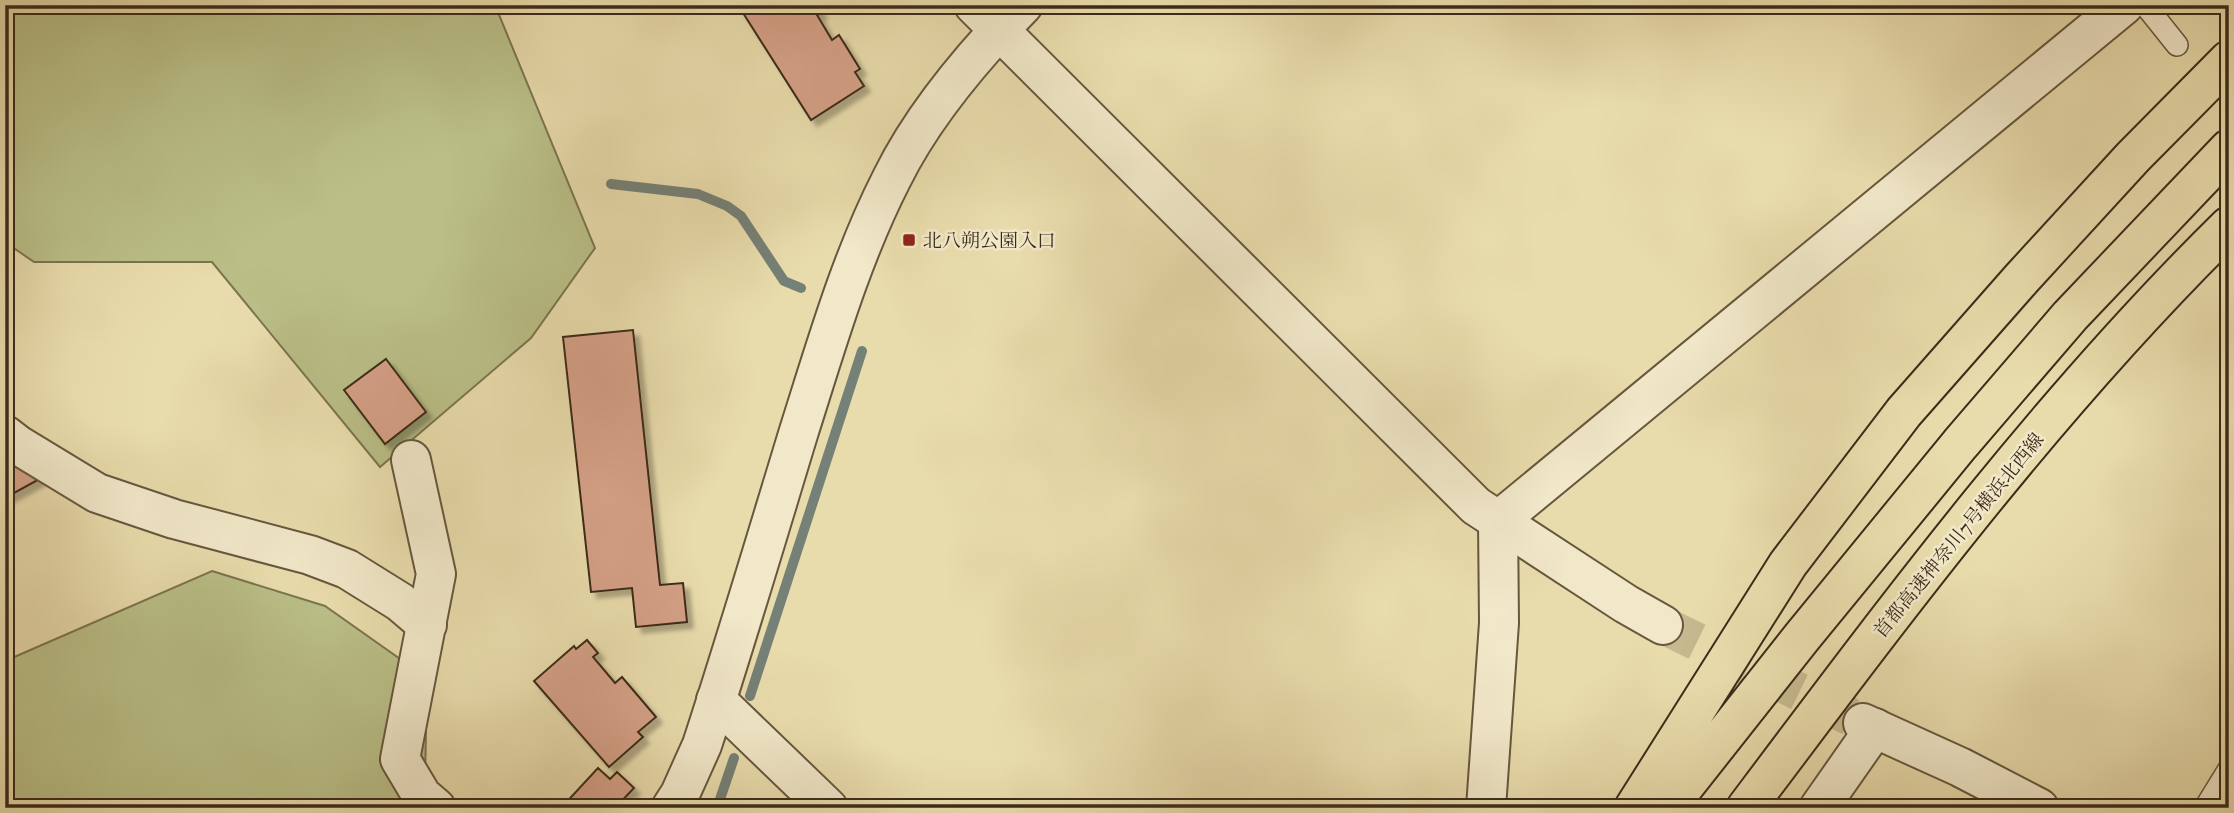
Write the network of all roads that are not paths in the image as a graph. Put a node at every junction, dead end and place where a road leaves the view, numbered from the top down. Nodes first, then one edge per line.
1 (2124, 5) edge
2 (2145, 5) edge
3 (999, 13) edge
4 (2177, 45) dead end
5 (2229, 60) edge
6 (2229, 149) edge
7 (2229, 226) edge
8 (2229, 243) edge
9 (2183, 271) junction
10 (5, 435) edge
11 (411, 460) dead end
12 (1498, 521) junction
13 (427, 625) junction
14 (1662, 625) tunnel mouth
15 (716, 700) junction
16 (2229, 769) edge
17 (436, 808) edge
18 (671, 808) edge
19 (828, 808) edge
20 (1486, 808) edge
21 (1634, 808) edge
22 (1667, 808) edge
23 (1746, 808) edge
24 (1819, 808) edge
25 (2039, 808) edge
26 (2205, 808) edge

1 - 12 street
2 - 4 lane
3 - 12 street
3 - 15 street
5 - 21 highway
6 - 22 highway
7 - 9 highway
8 - 9 highway
9 - 23 highway, 首都高速神奈川7号横浜北西線
10 - 13 street
11 - 13 street
12 - 14 street
12 - 20 street
13 - 17 street
15 - 18 street
15 - 19 street
16 - 26 lane
24 - 25 street

